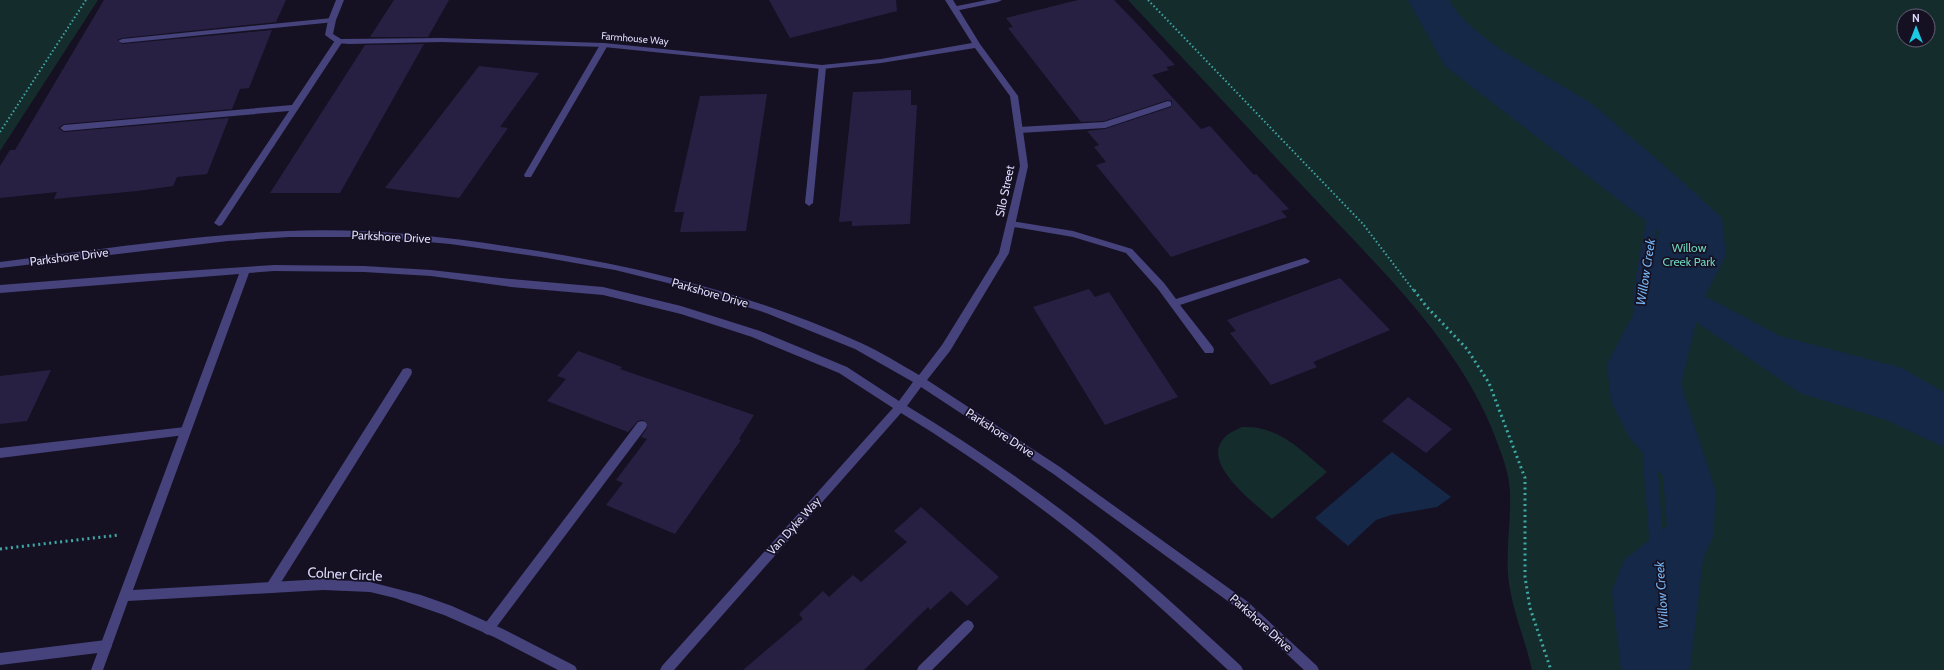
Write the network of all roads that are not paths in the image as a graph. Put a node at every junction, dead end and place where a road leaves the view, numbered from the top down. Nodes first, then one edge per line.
1 (340, 0) edge
2 (949, 0) edge
3 (998, 0) edge
4 (955, 9) junction
5 (332, 20) junction
6 (122, 41) dead end
7 (339, 41) junction
8 (604, 45) junction
9 (977, 45) junction
10 (822, 67) junction
11 (1168, 104) dead end
12 (293, 108) junction
13 (64, 128) dead end
14 (1019, 130) junction
15 (528, 175) dead end
16 (809, 203) dead end
17 (219, 222) dead end
18 (1010, 224) junction
19 (1305, 261) dead end
20 (0, 265) edge
21 (245, 270) junction
22 (0, 289) edge
23 (1174, 303) junction
24 (1209, 350) dead end
25 (407, 372) dead end
26 (920, 381) junction
27 (900, 407) junction
28 (642, 425) dead end
29 (185, 431) junction
30 (0, 453) edge
31 (271, 588) junction
32 (125, 596) junction
33 (968, 626) dead end
34 (488, 629) junction
35 (106, 646) junction
36 (0, 659) edge
37 (97, 670) edge
38 (571, 670) edge
39 (666, 670) edge
40 (923, 670) edge
41 (1236, 670) edge
42 (1312, 670) edge

1 - 5 street
2 - 4 street, Silo Street
3 - 4 street
4 - 9 street, Silo Street
5 - 6 street
5 - 7 street
7 - 8 street, Farmhouse Way
7 - 12 street
8 - 10 street, Farmhouse Way
8 - 15 street
9 - 10 street, Farmhouse Way
9 - 14 street, Silo Street
10 - 16 street
11 - 14 street
12 - 13 street
12 - 17 street
14 - 18 street, Silo Street
18 - 23 street
18 - 26 street, Silo Street
19 - 23 street
20 - 26 street, Parkshore Drive
21 - 22 street, Parkshore Drive
21 - 27 street, Parkshore Drive
21 - 29 street
23 - 24 street
25 - 31 street
26 - 27 street, Van Dyke Way
26 - 42 street, Parkshore Drive
27 - 39 street, Van Dyke Way
27 - 41 street, Parkshore Drive
28 - 34 street
29 - 30 street
29 - 32 street
31 - 32 street, Colner Circle
31 - 34 street, Colner Circle
32 - 35 street
33 - 40 street
34 - 38 street, Colner Circle
35 - 36 street
35 - 37 street

